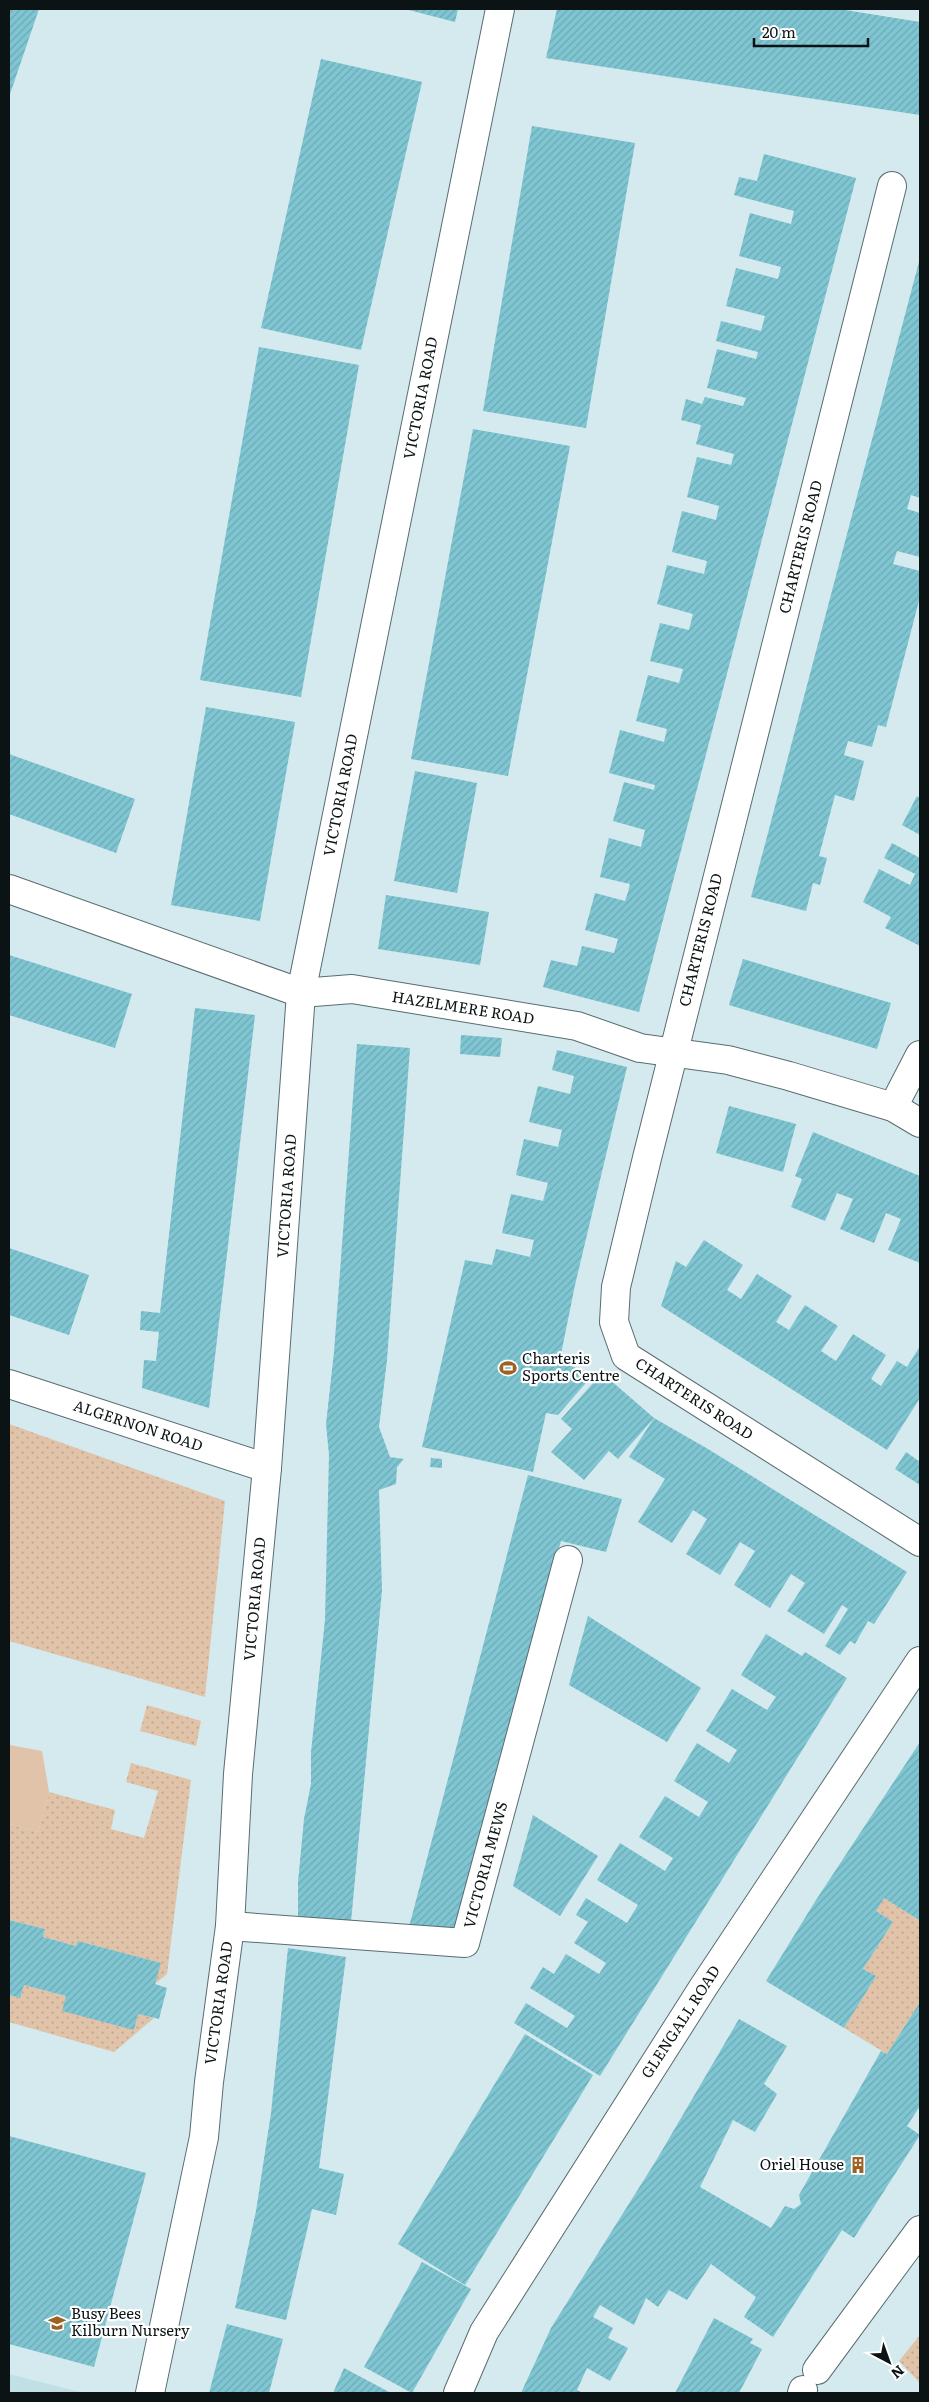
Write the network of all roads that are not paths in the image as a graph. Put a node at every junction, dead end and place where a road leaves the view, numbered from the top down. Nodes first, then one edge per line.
1 (500, 9) edge
2 (892, 186) dead end
3 (9, 889) edge
4 (301, 993) junction
5 (673, 1052) junction
6 (920, 1055) edge
7 (892, 1107) junction
8 (920, 1123) edge
9 (9, 1384) edge
10 (267, 1468) junction
11 (920, 1542) edge
12 (568, 1560) dead end
13 (920, 1660) edge
14 (230, 1926) junction
15 (920, 2230) edge
16 (807, 2384) edge
17 (150, 2393) edge
18 (458, 2393) edge

1 - 4 street, VICTORIA ROAD
2 - 5 street, CHARTERIS ROAD
3 - 4 street, HAZELMERE ROAD
4 - 5 street, HAZELMERE ROAD
4 - 10 street, VICTORIA ROAD
5 - 7 street, HAZELMERE ROAD
5 - 11 street, CHARTERIS ROAD
6 - 7 street
7 - 8 street, HAZELMERE ROAD
9 - 10 street, ALGERNON ROAD
10 - 14 street, VICTORIA ROAD
12 - 14 street, VICTORIA MEWS
13 - 18 street, GLENGALL ROAD
14 - 17 street, VICTORIA ROAD
15 - 16 street

